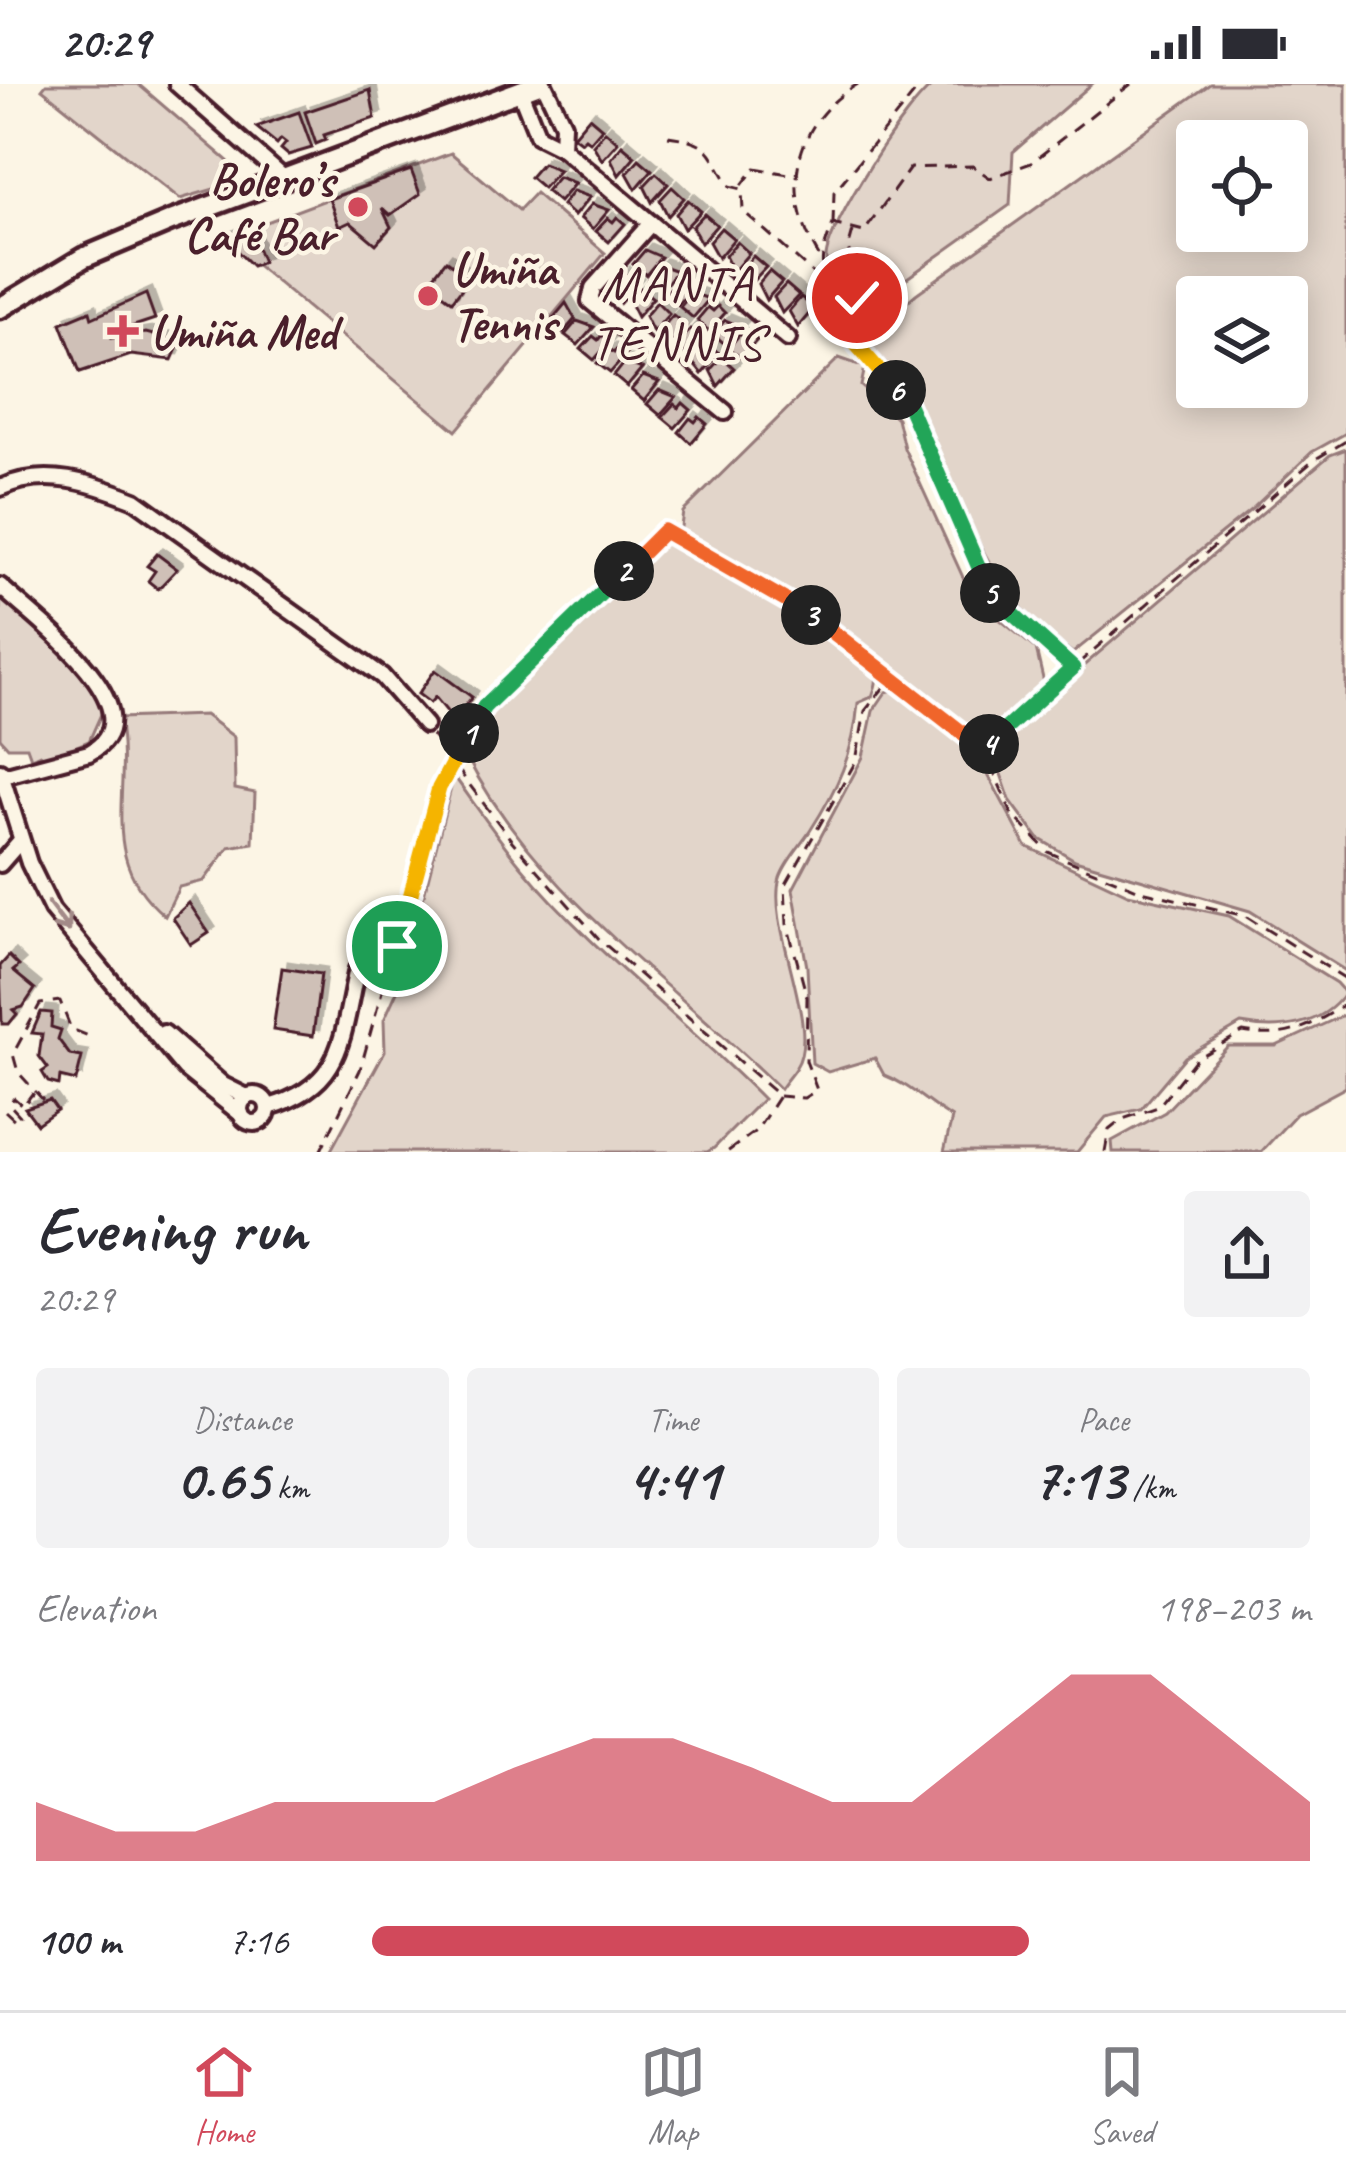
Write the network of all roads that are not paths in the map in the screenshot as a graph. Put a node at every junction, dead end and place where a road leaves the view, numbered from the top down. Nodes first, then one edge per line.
1 (542, 84) edge
2 (186, 87) edge
3 (521, 94) junction
4 (562, 148) junction
5 (286, 180) junction
6 (651, 223) junction
7 (0, 308) edge
8 (788, 339) dead end
9 (725, 412) dead end
10 (0, 488) edge
11 (0, 586) edge
12 (425, 724) dead end
13 (2, 774) edge
14 (21, 840) junction
15 (0, 864) edge
16 (357, 969) dead end
17 (211, 1085) junction
18 (247, 1097) junction
19 (269, 1107) junction
20 (241, 1114) junction

1 - 3 main road
1 - 4 street
2 - 5 street
3 - 4 street
3 - 5 main road
4 - 6 street
5 - 7 main road
6 - 8 street
6 - 9 street
10 - 12 street
11 - 13 street
13 - 14 street
14 - 15 street
14 -> 17 street
16 - 19 street
17 - 18 street
17 - 20 street
18 - 19 street
18 - 20 street
19 - 20 street

